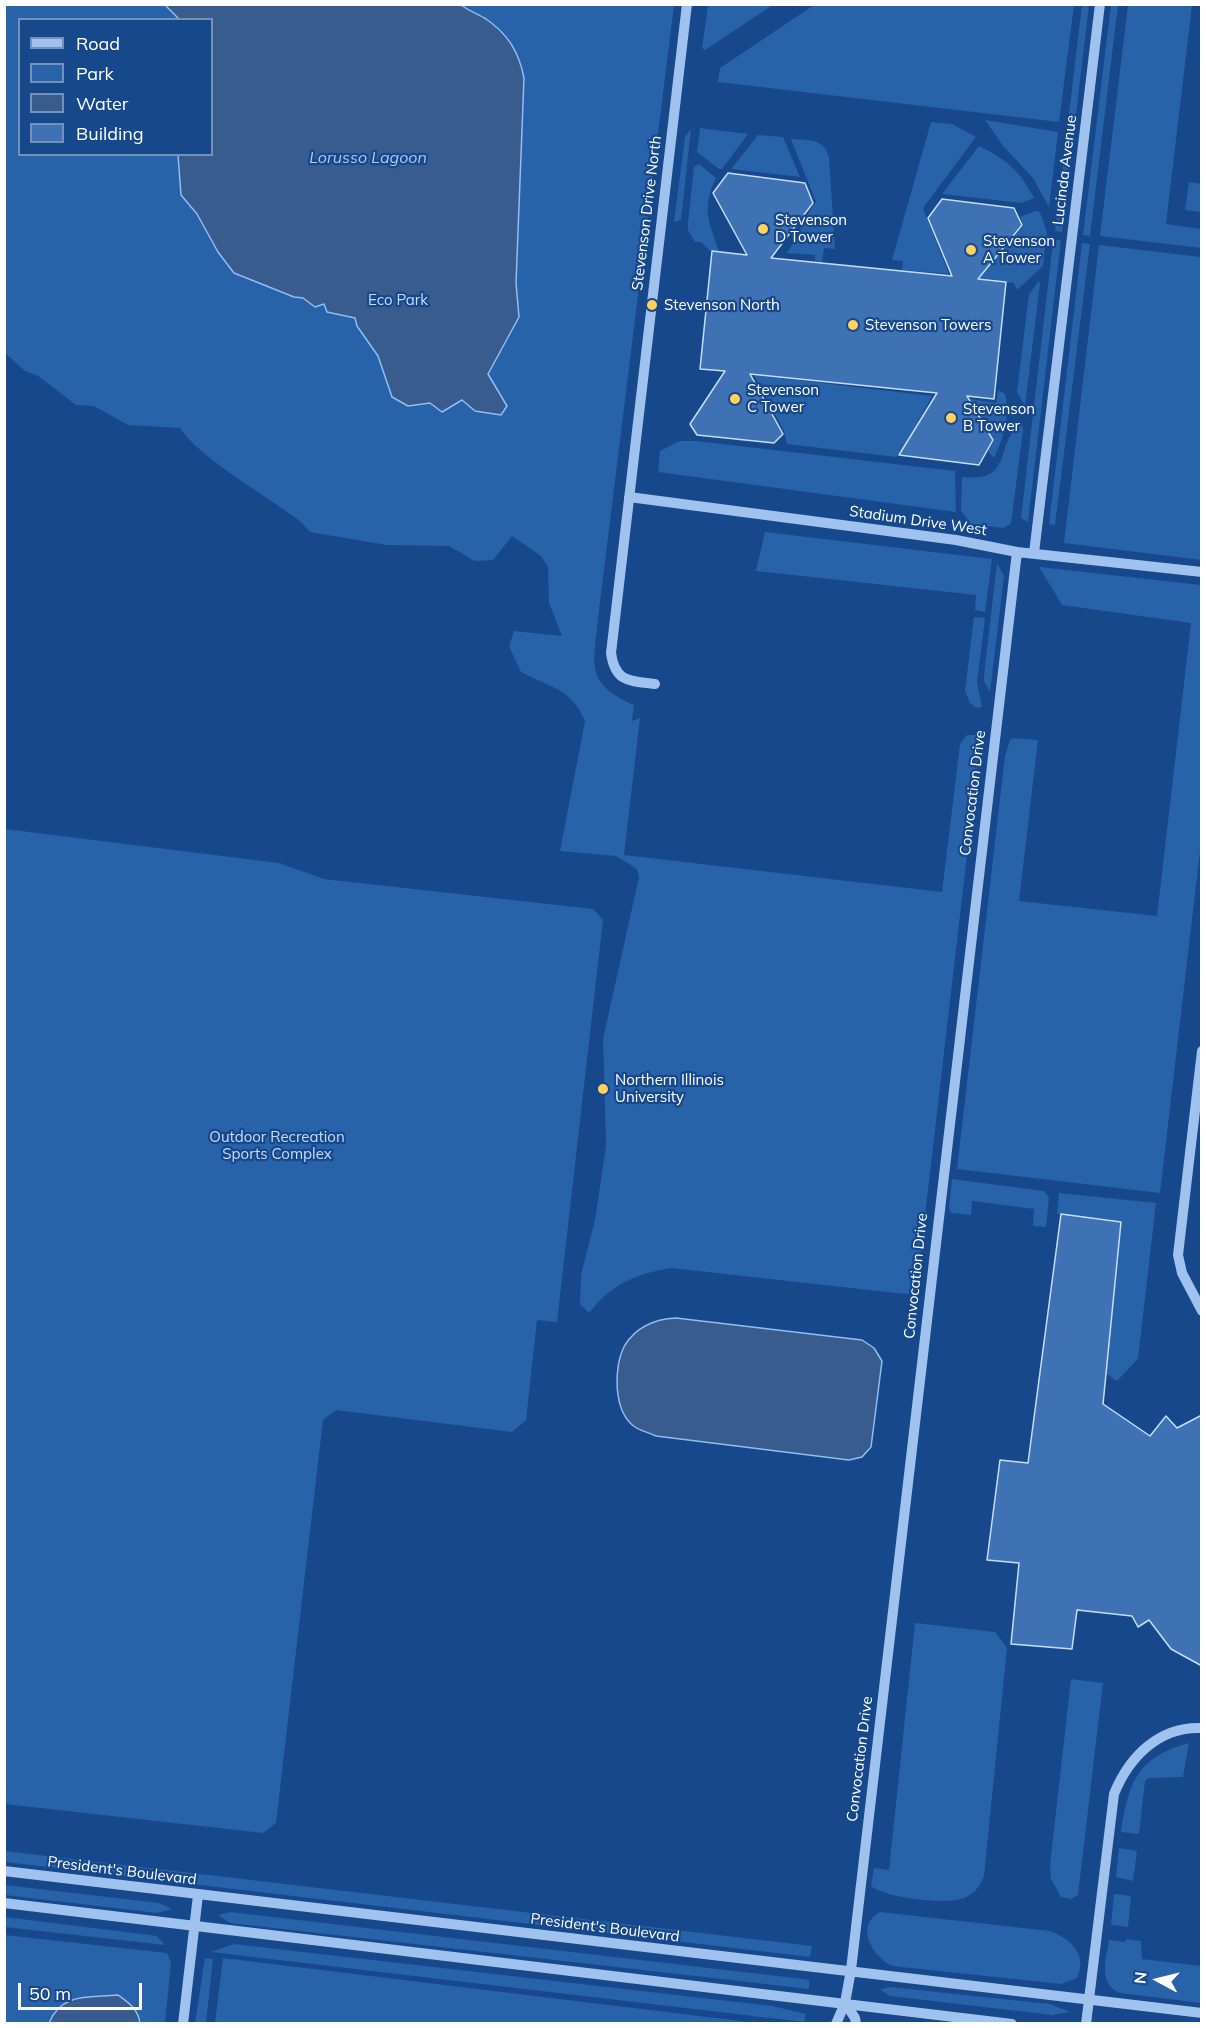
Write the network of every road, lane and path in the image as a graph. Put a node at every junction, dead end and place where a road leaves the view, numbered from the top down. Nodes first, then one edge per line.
1 (687, 4) edge
2 (1100, 4) edge
3 (629, 497) junction
4 (1017, 552) junction
5 (1034, 553) junction
6 (1202, 572) edge
7 (655, 684) dead end
8 (1202, 1051) edge
9 (1202, 1311) edge
10 (1202, 1728) edge
11 (4, 1871) edge
12 (198, 1895) junction
13 (4, 1903) edge
14 (194, 1928) junction
15 (851, 1970) junction
16 (1089, 2000) junction
17 (845, 2003) junction
18 (1202, 2013) edge
19 (183, 2024) edge
20 (836, 2024) edge
21 (856, 2024) edge
22 (1012, 2024) edge
23 (1086, 2024) edge

1 - 3 street, Stevenson Drive North
2 - 5 street, Lucinda Avenue
3 - 4 street, Stadium Drive West
3 - 7 street, Stevenson Drive North
4 - 5 street, Stadium Drive West
4 - 15 street, Convocation Drive
5 - 6 street, Stadium Drive West
8 - 9 street
10 - 16 street
11 - 12 street, President's Boulevard
12 - 14 street
12 - 15 street, President's Boulevard
13 - 14 street
14 - 17 street
14 - 19 street
15 - 16 street, President's Boulevard
15 - 17 street, Convocation Drive
16 - 18 street, President's Boulevard
16 - 23 street
17 - 20 street, Convocation Drive
17 - 21 street
17 - 22 street

